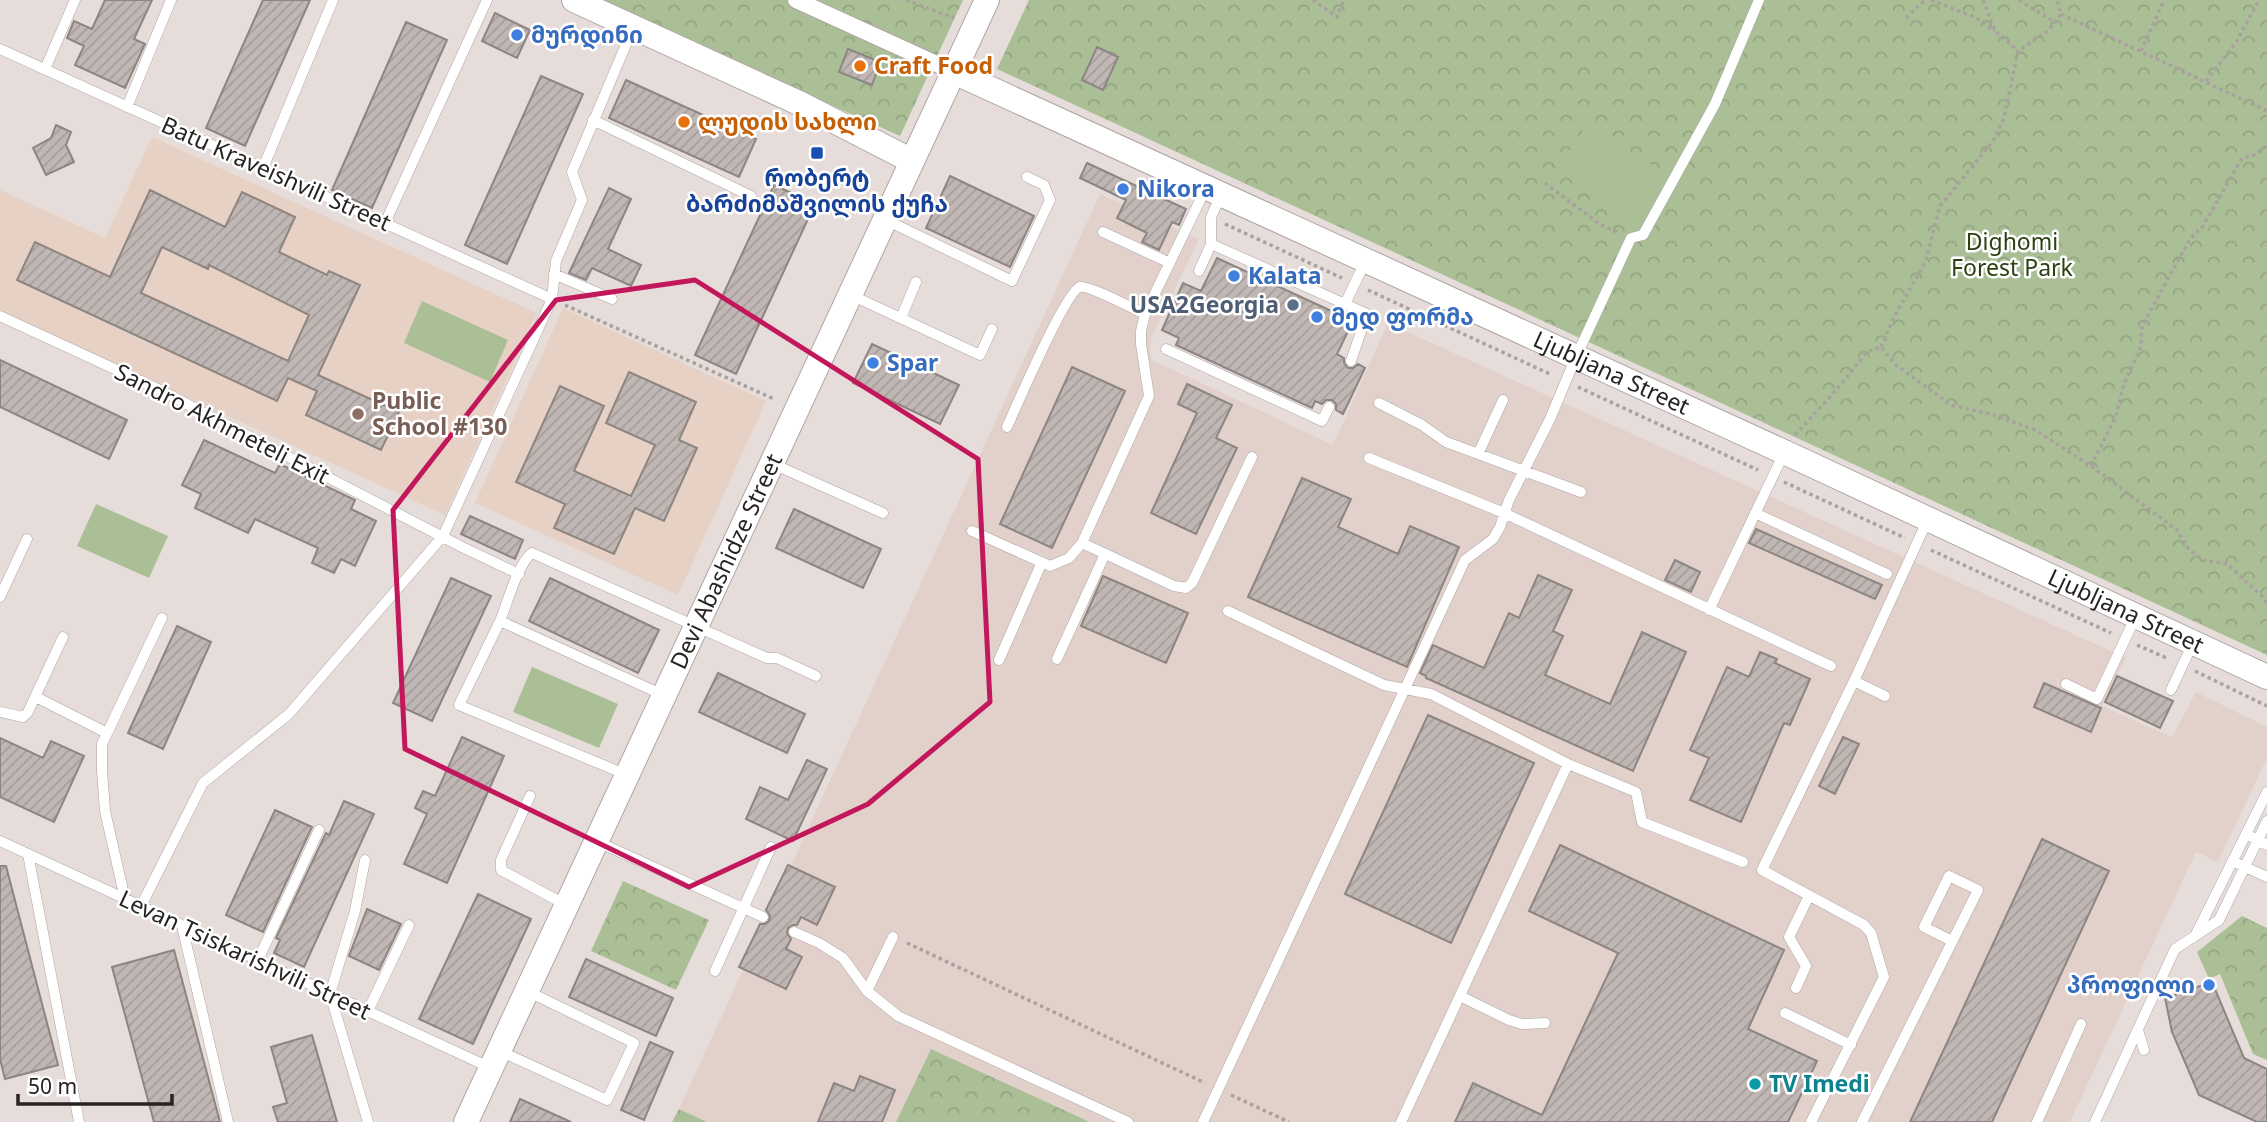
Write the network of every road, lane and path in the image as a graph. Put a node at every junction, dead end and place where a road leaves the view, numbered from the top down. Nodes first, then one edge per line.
1 (75, 0) edge
2 (171, 0) edge
3 (333, 0) edge
4 (487, 0) edge
5 (575, 0) edge
6 (796, 0) edge
7 (906, 0) edge
8 (987, 0) edge
9 (1313, 0) edge
10 (1345, 0) edge
11 (1759, 0) edge
12 (1925, 0) edge
13 (1931, 0) edge
14 (1983, 0) edge
15 (2019, 0) edge
16 (2057, 0) edge
17 (2164, 0) edge
18 (2259, 0) edge
19 (2061, 14) junction
20 (1906, 19) dead end
21 (2055, 22) junction
22 (634, 26) junction
23 (975, 27) junction
24 (1994, 31) junction
25 (0, 49) edge
26 (2018, 51) junction
27 (2141, 51) junction
28 (45, 69) junction
29 (954, 72) junction
30 (2206, 81) junction
31 (127, 107) junction
32 (2267, 111) edge
33 (593, 120) junction
34 (2267, 146) edge
35 (912, 161) junction
36 (263, 168) junction
37 (1027, 177) dead end
38 (1545, 183) dead end
39 (1214, 191) junction
40 (751, 196) dead end
41 (1211, 217) junction
42 (885, 220) junction
43 (385, 223) junction
44 (1103, 232) dead end
45 (1631, 238) junction
46 (1211, 244) junction
47 (1366, 260) junction
48 (1170, 263) junction
49 (1199, 271) dead end
50 (554, 274) junction
51 (916, 282) dead end
52 (1355, 284) junction
53 (850, 295) junction
54 (552, 299) junction
55 (612, 299) dead end
56 (1345, 304) junction
57 (1145, 314) junction
58 (0, 316) edge
59 (901, 318) junction
60 (992, 329) dead end
61 (1881, 347) junction
62 (1166, 349) dead end
63 (1576, 357) junction
64 (1351, 361) dead end
65 (1566, 381) junction
66 (774, 398) dead end
67 (1503, 400) dead end
68 (1379, 403) dead end
69 (1329, 407) dead end
70 (1007, 427) dead end
71 (1784, 452) junction
72 (1478, 454) junction
73 (1252, 457) dead end
74 (1369, 458) dead end
75 (772, 463) junction
76 (2091, 466) junction
77 (1523, 471) junction
78 (1772, 477) junction
79 (1581, 492) dead end
80 (883, 513) dead end
81 (1504, 513) junction
82 (1755, 513) junction
83 (1928, 519) junction
84 (972, 531) dead end
85 (443, 536) junction
86 (27, 539) dead end
87 (1082, 543) junction
88 (1917, 544) junction
89 (1105, 554) junction
90 (1042, 562) junction
91 (519, 574) junction
92 (1887, 575) dead end
93 (0, 597) edge
94 (2267, 604) edge
95 (1709, 610) junction
96 (1228, 611) dead end
97 (2136, 616) junction
98 (162, 618) dead end
99 (500, 621) junction
100 (697, 626) junction
101 (63, 637) dead end
102 (2125, 639) junction
103 (2194, 642) junction
104 (1057, 659) dead end
105 (999, 660) dead end
106 (1831, 666) dead end
107 (2183, 666) junction
108 (816, 676) dead end
109 (2267, 677) edge
110 (1854, 681) junction
111 (2066, 684) dead end
112 (1405, 689) junction
113 (2171, 690) dead end
114 (665, 696) junction
115 (1885, 696) dead end
116 (36, 697) junction
117 (2267, 706) edge
118 (0, 712) edge
119 (107, 733) junction
120 (1567, 764) junction
121 (628, 775) junction
122 (2267, 792) edge
123 (530, 796) dead end
124 (2267, 821) edge
125 (319, 830) dead end
126 (2246, 834) junction
127 (0, 841) edge
128 (597, 842) junction
129 (2263, 842) edge
130 (771, 847) dead end
131 (29, 854) junction
132 (365, 860) dead end
133 (2232, 860) junction
134 (1743, 862) dead end
135 (2245, 867) junction
136 (2267, 877) edge
137 (1809, 896) junction
138 (125, 899) junction
139 (567, 905) junction
140 (141, 906) junction
141 (743, 908) junction
142 (763, 917) dead end
143 (409, 925) dead end
144 (182, 926) junction
145 (794, 932) dead end
146 (893, 936) joint
147 (2195, 936) junction
148 (1952, 942) junction
149 (258, 960) junction
150 (715, 971) dead end
151 (1796, 988) dead end
152 (527, 991) junction
153 (867, 991) junction
154 (330, 994) junction
155 (1460, 996) junction
156 (368, 1011) junction
157 (1785, 1013) dead end
158 (1545, 1023) dead end
159 (2081, 1024) dead end
160 (2138, 1030) junction
161 (1851, 1045) junction
162 (2144, 1050) dead end
163 (495, 1059) junction
164 (1219, 1089) junction
165 (79, 1122) edge
166 (228, 1122) edge
167 (368, 1122) edge
168 (466, 1122) edge
169 (1128, 1122) edge
170 (1202, 1122) edge
171 (1289, 1122) edge
172 (1401, 1122) edge
173 (1811, 1122) edge
174 (1862, 1122) edge
175 (2037, 1122) edge
176 (2095, 1122) edge

1 - 28 lane
2 - 31 lane
3 - 36 lane
4 - 43 lane
5 - 22 street
6 - 29 street
7 - 23 path
8 - 23 street, Devi Abashidze Street
9 - 10 path
11 - 45 lane
12 - 20 path
13 - 24 path
14 - 24 path
15 - 21 path
16 - 19 path
17 - 27 path
18 - 30 path
19 - 21 path
19 - 27 path
21 - 26 path
22 - 33 lane
22 - 35 street
23 - 29 street, Devi Abashidze Street
24 - 26 path
25 - 28 lane, Batu Kraveishvili Street
26 - 61 path
27 - 30 path
28 - 31 lane, Batu Kraveishvili Street
29 - 35 street, Devi Abashidze Street
29 - 39 street, Ljubljana Street
30 - 32 path
31 - 36 lane, Batu Kraveishvili Street
33 - 40 lane
33 - 50 lane
34 - 76 path
35 - 42 street, Devi Abashidze Street
36 - 43 lane, Batu Kraveishvili Street
37 - 42 lane
38 - 45 path
39 - 41 lane
39 - 47 street, Ljubljana Street
39 - 48 lane
41 - 46 lane
41 - 52 path
42 - 53 street, Devi Abashidze Street
43 - 54 lane, Batu Kraveishvili Street
44 - 48 lane
45 - 63 lane
46 - 49 lane
46 - 56 lane
47 - 52 lane
47 - 63 street, Ljubljana Street
48 - 57 lane
50 - 54 lane
50 - 55 lane
51 - 59 lane
52 - 56 lane
52 - 65 path
53 - 59 lane
53 - 75 street, Devi Abashidze Street
54 - 66 path
54 - 85 lane
56 - 64 lane
57 - 70 lane
57 - 87 lane
58 - 85 lane, Sandro Akhmeteli Exit
59 - 60 lane
61 - 71 path
61 - 76 path
62 - 69 lane
63 - 65 lane
63 - 71 street, Ljubljana Street
65 - 77 lane
65 - 78 path
67 - 72 lane
68 - 72 lane
71 - 78 lane
71 - 83 street, Ljubljana Street
72 - 77 lane
73 - 89 lane
74 - 81 lane
75 - 80 lane
75 - 100 street, Devi Abashidze Street
76 - 94 path
77 - 79 lane
77 - 81 lane
78 - 82 lane
78 - 88 path
81 - 95 lane
81 - 112 lane
82 - 92 lane
82 - 95 lane
83 - 88 lane
83 - 97 street, Ljubljana Street
84 - 90 lane
85 - 91 lane, Sandro Akhmeteli Exit
85 - 140 lane
86 - 93 lane
87 - 89 lane
87 - 90 lane
88 - 102 path
88 - 110 lane
89 - 104 lane
90 - 105 lane
91 - 99 lane
91 - 100 lane
95 - 106 lane
96 - 112 lane
97 - 102 lane
97 - 103 street, Ljubljana Street
98 - 119 lane
99 - 114 lane
99 - 121 lane
100 - 108 lane
100 - 114 street, Devi Abashidze Street
101 - 116 lane
102 - 107 path
102 - 111 lane
103 - 107 lane
103 - 109 street, Ljubljana Street
107 - 113 lane
107 - 117 path
110 - 115 lane
110 - 137 lane
112 - 120 lane
112 - 164 lane
114 - 121 street, Devi Abashidze Street
116 - 118 lane
116 - 119 lane
119 - 138 lane
120 - 134 lane
120 - 155 lane
121 - 128 street, Devi Abashidze Street
122 - 126 lane
123 - 139 lane
124 - 129 lane
125 - 149 lane
126 - 129 lane
126 - 133 lane
127 - 131 lane, Levan Tsiskarishvili Street
128 - 139 street, Devi Abashidze Street
128 - 141 lane
129 - 135 lane
130 - 141 lane
131 - 138 lane, Levan Tsiskarishvili Street
131 - 165 lane
132 - 154 lane
133 - 135 lane
133 - 147 lane
135 - 136 lane
135 - 147 lane
137 - 151 lane
137 - 161 lane
138 - 140 lane, Levan Tsiskarishvili Street
139 - 152 street, Devi Abashidze Street
140 - 144 lane, Levan Tsiskarishvili Street
141 - 142 lane
141 - 150 lane
143 - 156 lane
144 - 149 lane, Levan Tsiskarishvili Street
144 - 166 lane
145 - 153 lane
146 - 153 lane
146 - 164 path
147 - 160 lane
148 - 148 lane
148 - 174 lane
149 - 154 lane, Levan Tsiskarishvili Street
152 - 163 street, Devi Abashidze Street
152 - 163 lane, Levan Tsiskarishvili Street
153 - 169 lane
154 - 156 lane, Levan Tsiskarishvili Street
154 - 167 lane
155 - 158 lane
155 - 172 lane
156 - 163 lane, Levan Tsiskarishvili Street
157 - 161 lane
159 - 175 lane
160 - 162 lane
160 - 176 lane
161 - 173 lane
163 - 168 street, Devi Abashidze Street
164 - 170 lane
164 - 171 path

